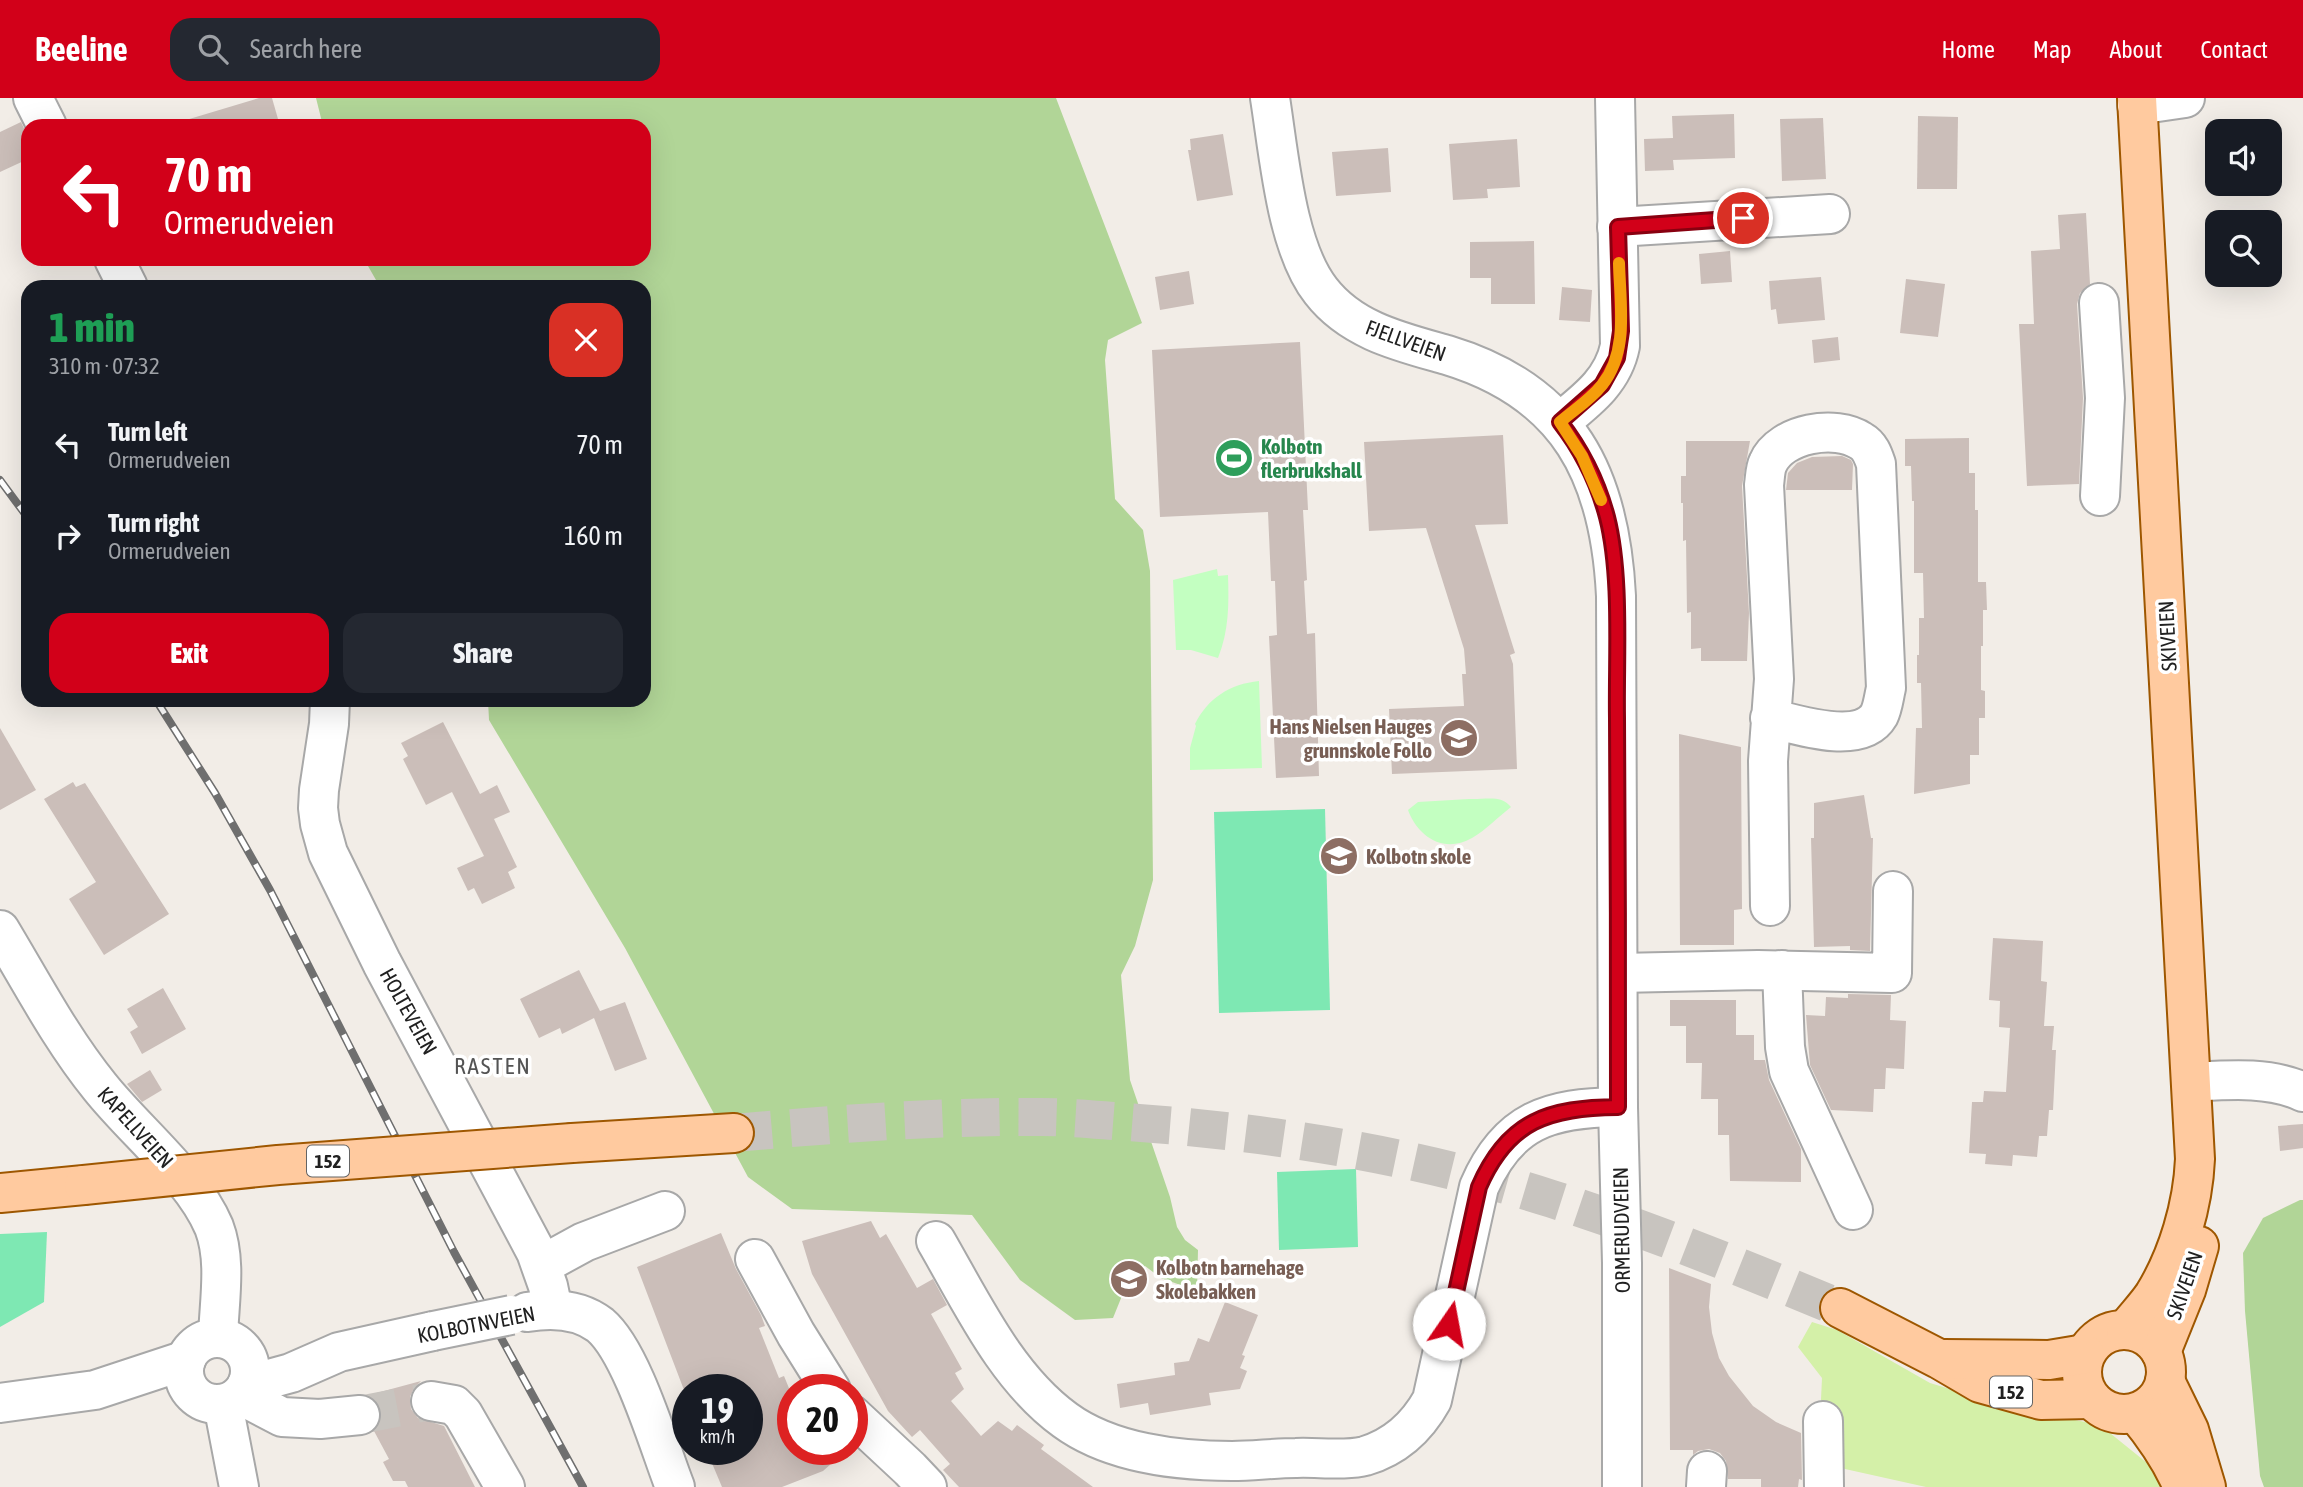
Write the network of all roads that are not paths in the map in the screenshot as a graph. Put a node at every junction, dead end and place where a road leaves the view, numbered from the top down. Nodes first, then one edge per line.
1 (33, 98) edge
2 (1270, 98) edge
3 (1615, 98) edge
4 (2185, 98) edge
5 (2137, 101) edge
6 (44, 119) edge
7 (1830, 214) dead end
8 (1618, 227) junction
9 (2099, 303) dead end
10 (2154, 395) junction
11 (2105, 398) junction
12 (1560, 422) junction
13 (2100, 496) dead end
14 (330, 707) edge
15 (1770, 718) junction
16 (1892, 891) dead end
17 (1770, 906) dead end
18 (0, 930) edge
19 (1766, 962) junction
20 (1619, 973) junction
21 (2191, 1082) junction
22 (2303, 1092) edge
23 (1618, 1107) junction
24 (734, 1133) tunnel mouth
25 (2194, 1175) junction
26 (0, 1193) edge
27 (1853, 1210) dead end
28 (665, 1211) dead end
29 (936, 1241) dead end
30 (755, 1259) dead end
31 (542, 1265) junction
32 (1840, 1308) tunnel mouth
33 (553, 1310) junction
34 (2126, 1330) junction
35 (2085, 1354) junction
36 (1938, 1359) junction
37 (2163, 1367) junction
38 (821, 1374) edge
39 (228, 1379) junction
40 (95, 1390) junction
41 (2091, 1399) junction
42 (431, 1401) tunnel mouth
43 (0, 1403) edge
44 (2136, 1413) junction
45 (360, 1415) tunnel mouth
46 (1823, 1421) dead end
47 (868, 1430) edge
48 (239, 1487) edge
49 (505, 1487) edge
50 (675, 1487) edge
51 (927, 1487) edge
52 (1622, 1487) edge
53 (1824, 1487) edge
54 (2183, 1487) edge
55 (2206, 1487) edge

1 - 6 street
2 - 12 street, FJELLVEIEN
3 - 8 street
4 - 5 street
5 - 10 main road, SKIVEIEN
7 - 8 street
8 - 12 street
9 - 11 street
10 - 11 street
10 - 21 main road, SKIVEIEN
11 - 13 street
12 - 20 street, ORMERUDVEIEN
14 - 31 street, HOLTEVEIEN
15 - 15 street
15 - 17 street
16 - 19 street
18 - 39 street, KAPELLVEIEN
19 - 20 street
19 - 27 street
20 - 23 street, ORMERUDVEIEN
21 - 22 street
21 - 25 main road, SKIVEIEN
23 - 29 street
23 - 52 street, ORMERUDVEIEN
24 - 26 main road, 152, bridge
25 - 34 main road, SKIVEIEN
25 - 37 main road, SKIVEIEN
28 - 31 street
30 - 38 street
31 - 33 street, HOLTEVEIEN
32 - 36 main road, 152
33 - 39 street, KOLBOTNVEIEN, bridge
33 - 50 street, KOLBOTNVEIEN
34 - 35 main road
34 - 37 main road
35 - 36 main road, 152
35 - 41 main road
36 - 41 main road, 152
37 - 44 main road
37 - 55 main road
39 - 40 street
39 - 40 street, KOLBOTNVEIEN
39 - 45 street
39 - 48 street
40 - 43 street
41 - 44 main road, 152
42 - 49 street
44 - 54 main road
46 - 53 street
47 - 51 street

